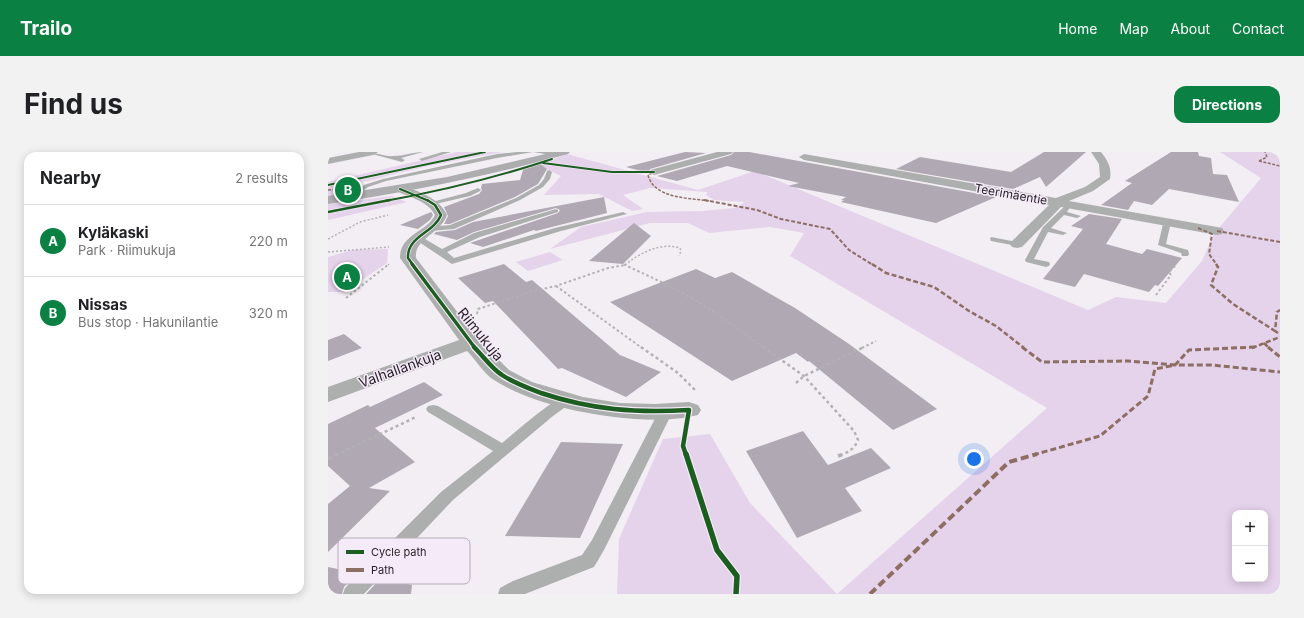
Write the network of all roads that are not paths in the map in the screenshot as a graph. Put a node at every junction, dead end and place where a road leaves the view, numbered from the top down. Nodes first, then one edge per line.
1 (370, 152) edge
2 (420, 152) edge
3 (446, 152) edge
4 (530, 152) edge
5 (536, 152) edge
6 (728, 152) edge
7 (1096, 152) edge
8 (561, 153) edge
9 (804, 157) dead end
10 (394, 158) junction
11 (422, 159) dead end
12 (402, 160) dead end
13 (328, 162) edge
14 (549, 172) dead end
15 (654, 172) dead end
16 (400, 189) junction
17 (478, 190) dead end
18 (352, 196) junction
19 (329, 200) edge
20 (431, 203) junction
21 (1063, 207) junction
22 (556, 211) dead end
23 (623, 214) dead end
24 (1078, 216) dead end
25 (1167, 222) junction
26 (1046, 230) junction
27 (1217, 231) dead end
28 (1063, 233) dead end
29 (424, 234) junction
30 (994, 239) dead end
31 (1017, 244) joint
32 (442, 252) junction
33 (1184, 254) dead end
34 (1046, 264) dead end
35 (472, 343) junction
36 (328, 395) edge
37 (566, 400) junction
38 (433, 409) road end
39 (689, 410) road end
40 (666, 411) junction
41 (503, 450) junction
42 (406, 538) edge
43 (362, 584) edge
44 (352, 594) edge
45 (507, 594) edge

1 - 10 lane
1 - 13 street
2 - 10 lane
3 - 11 lane
4 - 18 lane
5 - 8 lane
6 - 15 street
7 - 21 street
8 - 16 street
9 - 21 street, Teerimäentie
10 - 12 lane
14 - 29 lane
16 - 18 street
16 - 20 street
17 - 20 lane
18 - 19 street
20 - 29 street, Riimukuja
21 - 24 lane
21 - 25 street, Teerimäentie
21 - 26 lane
21 - 31 street
22 - 32 lane
23 - 32 lane
25 - 27 street, Teerimäentie
25 - 33 lane
26 - 28 lane
26 - 34 lane
29 - 32 lane
29 - 35 street, Riimukuja
30 - 31 lane
35 - 36 street, Valhallankuja
35 - 37 street, Riimukuja
37 - 40 street, Riimukuja
37 - 41 lane
38 - 41 lane
39 - 40 street, Riimukuja
40 - 45 lane
41 - 42 lane
43 - 44 lane

